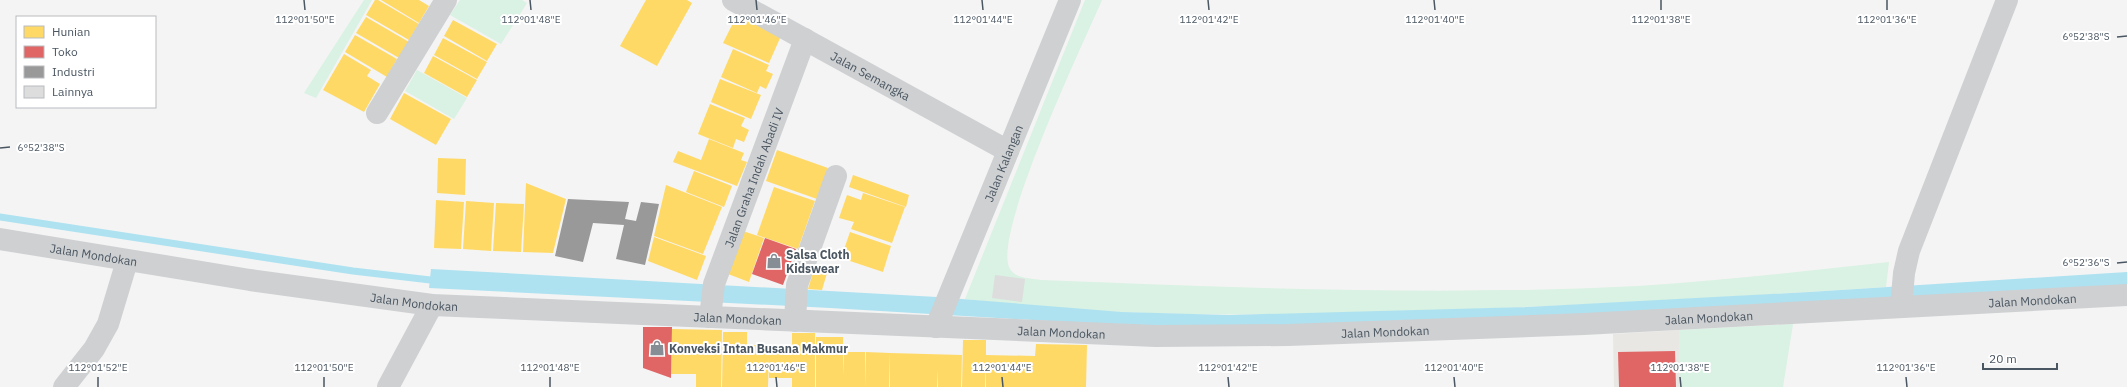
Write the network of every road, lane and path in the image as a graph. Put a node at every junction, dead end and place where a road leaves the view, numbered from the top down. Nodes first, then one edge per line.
1 (446, 0) edge
2 (734, 0) edge
3 (1070, 0) edge
4 (2007, 0) edge
5 (805, 39) junction
6 (377, 113) dead end
7 (1008, 151) junction
8 (836, 176) dead end
9 (0, 240) edge
10 (127, 261) junction
11 (2127, 295) edge
12 (1902, 297) junction
13 (712, 302) junction
14 (432, 305) junction
15 (796, 305) junction
16 (938, 321) junction
17 (64, 387) edge
18 (388, 387) edge

1 - 6 street
2 - 5 street, Jalan Semangka
3 - 7 street, Jalan Kalangan
4 - 12 street
5 - 7 street, Jalan Semangka
5 - 13 street, Jalan Graha Indah Abadi IV
7 - 16 street, Jalan Kalangan
8 - 15 street
9 - 10 street, Jalan Mondokan
10 - 14 street, Jalan Mondokan
10 - 17 street
11 - 12 street, Jalan Mondokan
12 - 16 street, Jalan Mondokan
13 - 14 street, Jalan Mondokan
13 - 15 street, Jalan Mondokan
14 - 18 street
15 - 16 street, Jalan Mondokan

